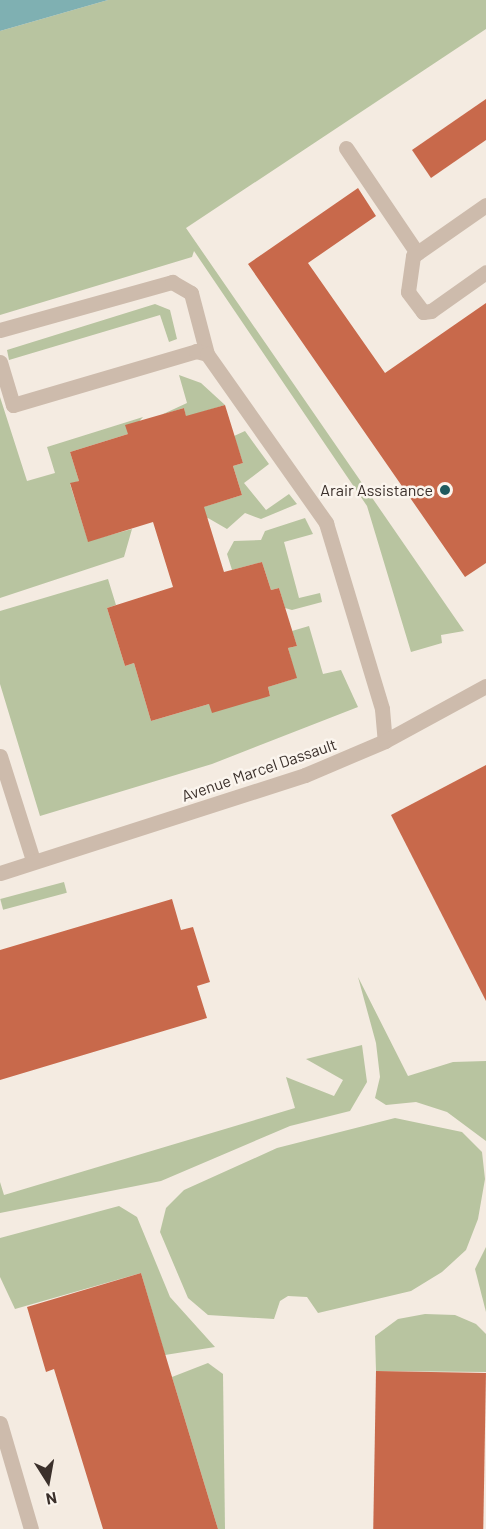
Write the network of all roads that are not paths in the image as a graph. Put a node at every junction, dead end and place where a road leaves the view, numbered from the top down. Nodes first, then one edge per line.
1 (346, 148) dead end
2 (486, 205) edge
3 (417, 253) junction
4 (486, 272) edge
5 (0, 330) edge
6 (207, 354) junction
7 (0, 362) edge
8 (486, 686) edge
9 (385, 741) junction
10 (0, 756) edge
11 (33, 860) junction
12 (0, 868) edge
13 (0, 873) edge
14 (0, 1423) edge
15 (31, 1529) edge

1 - 3 street
2 - 3 street
3 - 4 street
5 - 6 street
6 - 7 street
6 - 9 street
8 - 9 street, Avenue Marcel Dassault
9 - 11 street, Avenue Marcel Dassault
10 - 11 street
11 - 12 street, Avenue Marcel Dassault
11 - 13 street, Avenue Marcel Dassault
14 - 15 street

